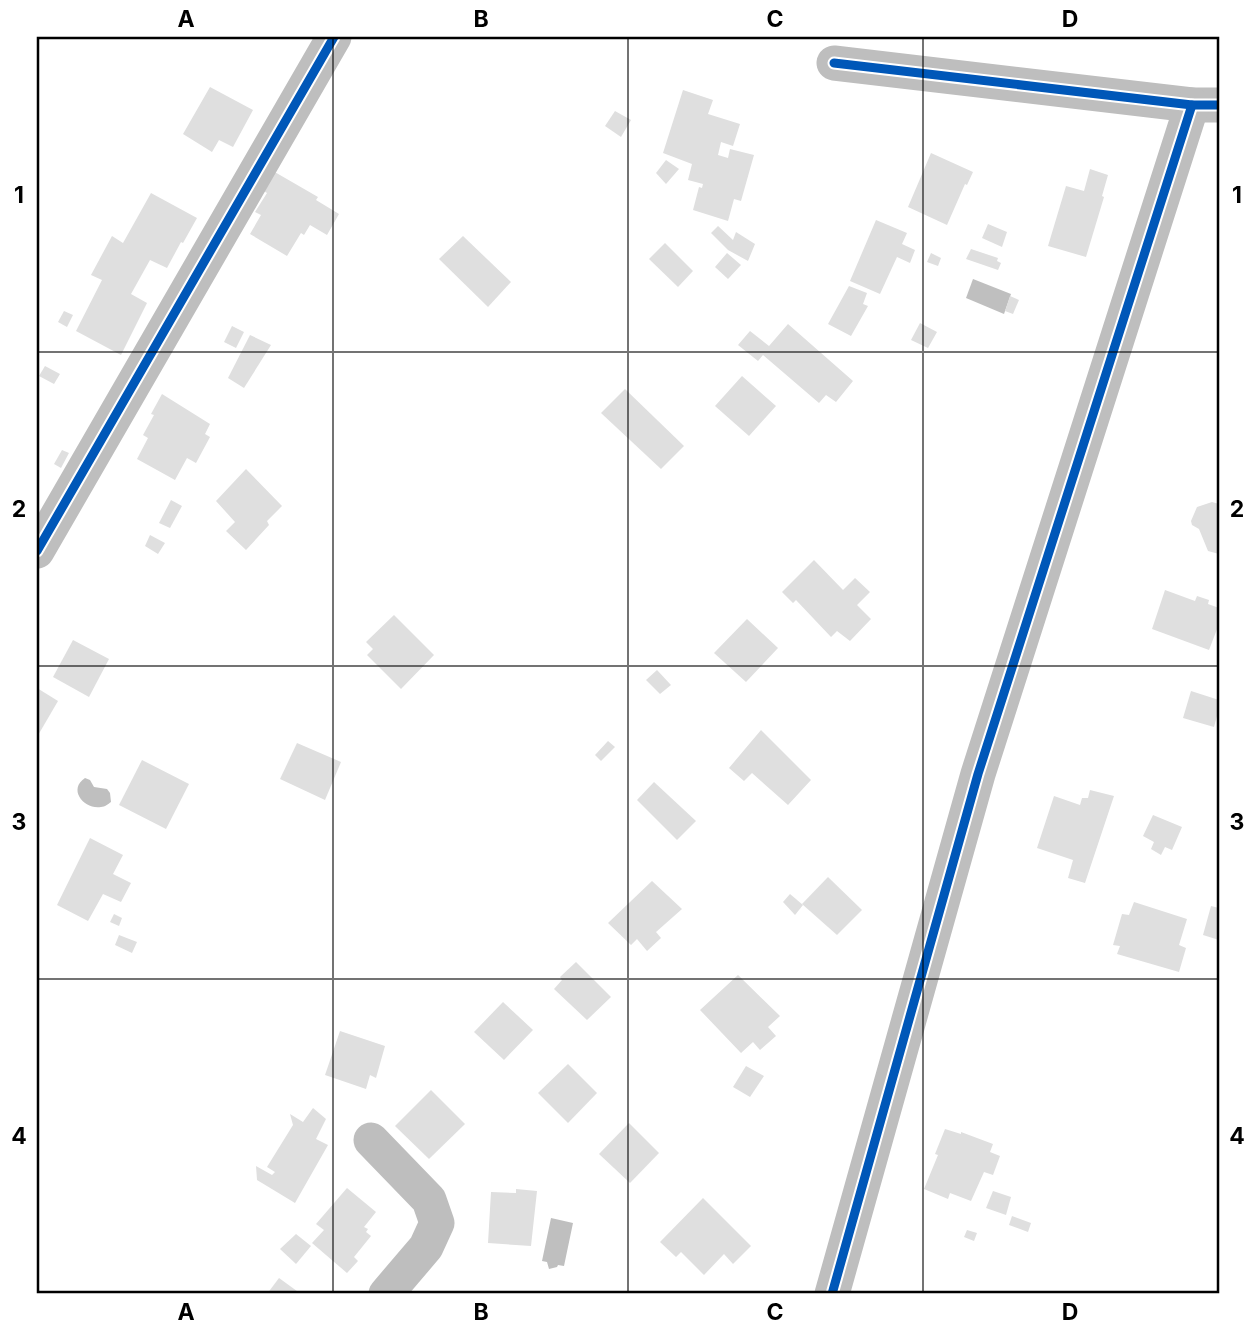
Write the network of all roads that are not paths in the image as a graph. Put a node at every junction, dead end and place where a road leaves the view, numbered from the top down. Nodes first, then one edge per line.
1 (334, 37) edge
2 (834, 63) dead end
3 (1206, 105) edge
4 (37, 551) edge
5 (371, 1140) dead end
6 (386, 1294) edge
7 (831, 1294) edge

1 - 4 street
2 - 3 street
3 - 7 street
5 - 6 street

